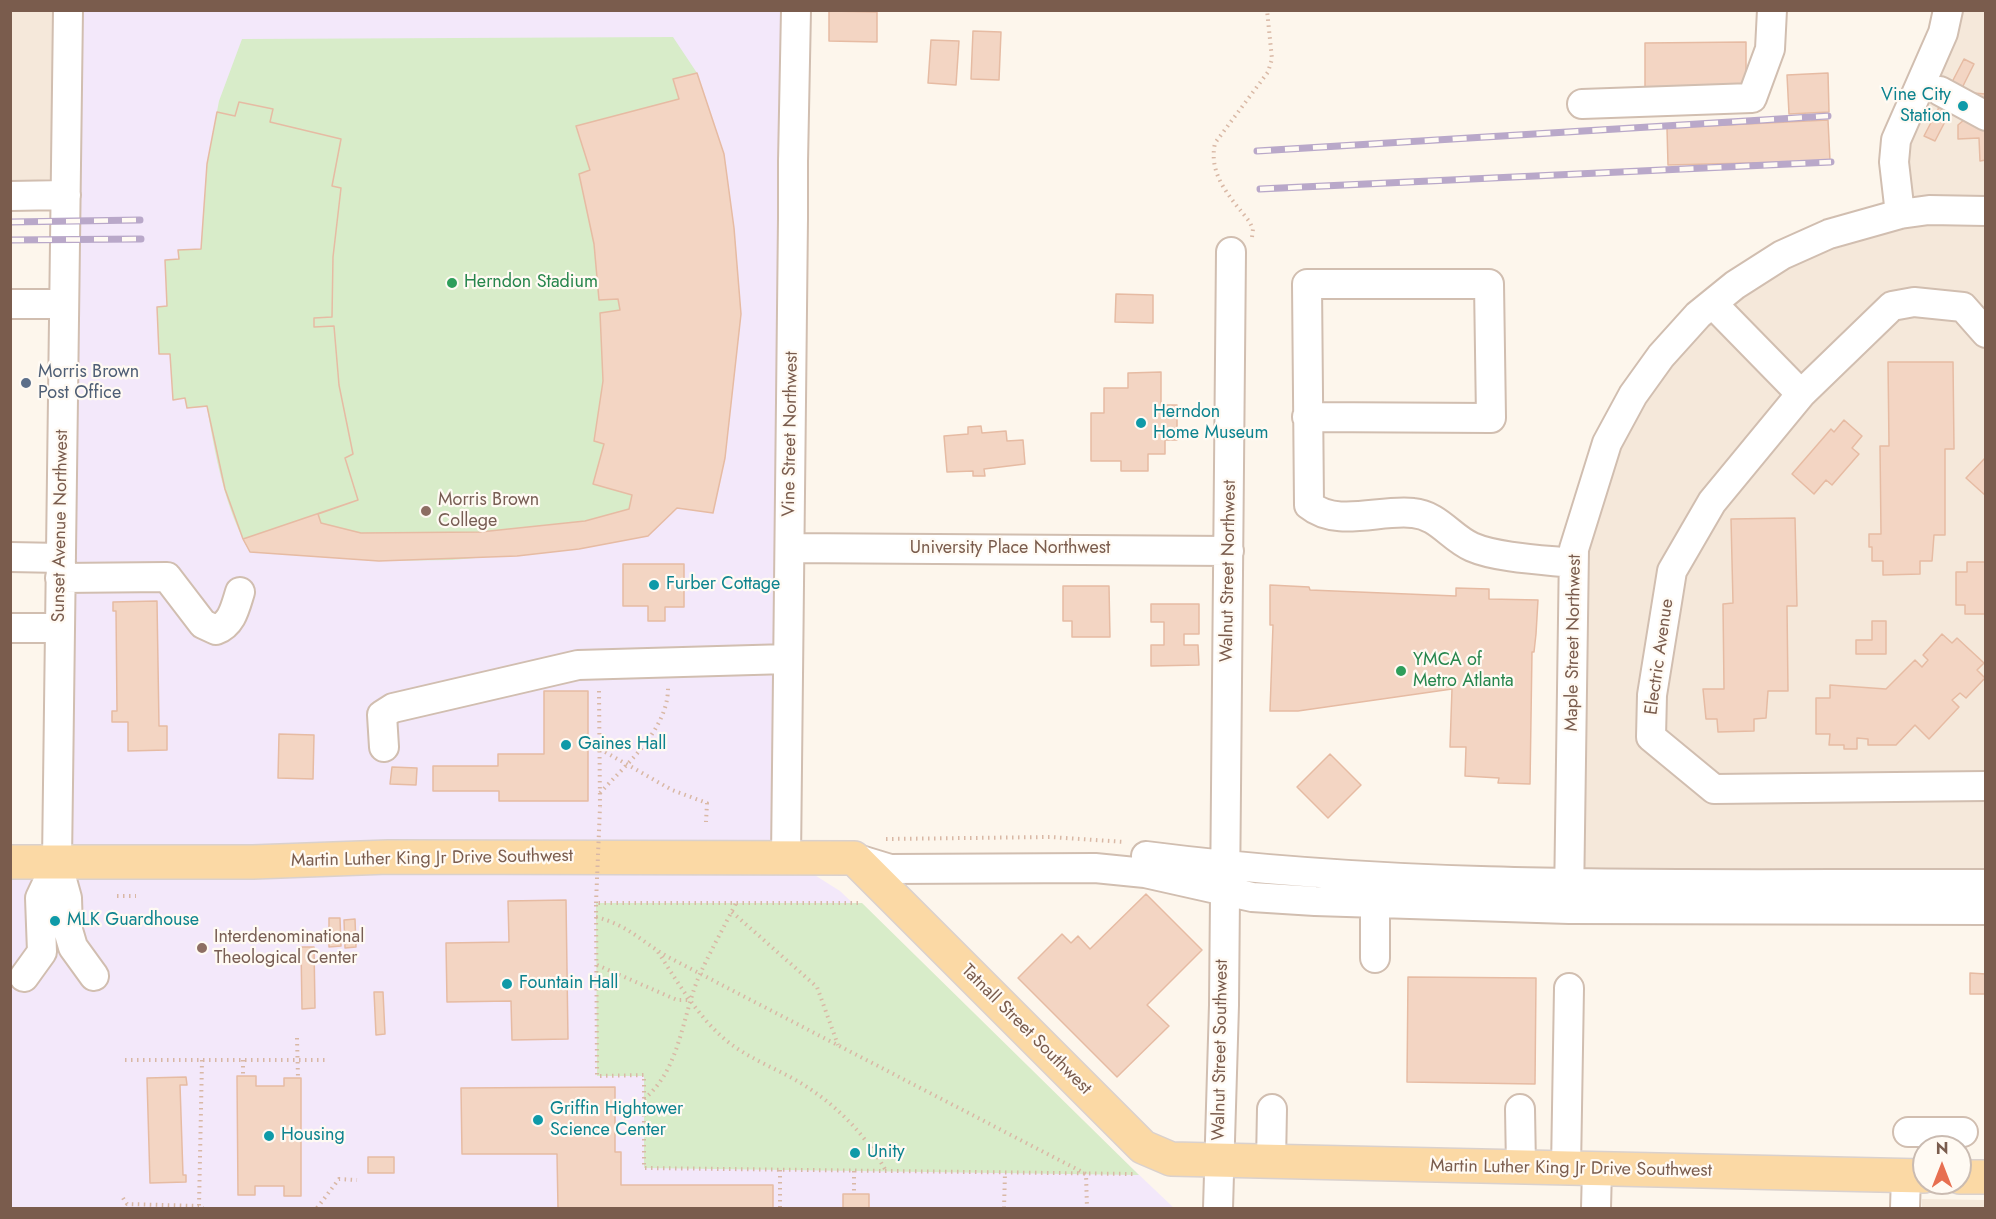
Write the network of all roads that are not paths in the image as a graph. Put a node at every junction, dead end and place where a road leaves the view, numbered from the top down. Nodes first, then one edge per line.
1 (68, 10) edge
2 (796, 10) edge
3 (1772, 10) edge
4 (1948, 10) edge
5 (1940, 90) dead end
6 (1582, 104) dead end
7 (1986, 116) edge
8 (66, 195) junction
9 (10, 196) edge
10 (1986, 211) edge
11 (1900, 214) junction
12 (1231, 252) road end
13 (10, 304) edge
14 (64, 304) junction
15 (1713, 304) junction
16 (1986, 333) edge
17 (1801, 394) junction
18 (1307, 417) junction
19 (790, 548) junction
20 (1229, 551) junction
21 (10, 557) edge
22 (1573, 563) junction
23 (61, 568) junction
24 (240, 592) dead end
25 (10, 628) edge
26 (60, 628) junction
27 (788, 659) junction
28 (384, 747) dead end
29 (1986, 786) edge
30 (786, 858) junction
31 (854, 858) junction
32 (10, 861) edge
33 (57, 861) junction
34 (1224, 878) junction
35 (1986, 884) edge
36 (1569, 896) junction
37 (1375, 902) junction
38 (1986, 910) edge
39 (1375, 958) dead end
40 (94, 976) dead end
41 (24, 977) dead end
42 (1569, 987) dead end
43 (1272, 1109) dead end
44 (1520, 1109) dead end
45 (1908, 1132) dead end
46 (1933, 1135) edge
47 (1218, 1161) junction
48 (1270, 1162) junction
49 (1521, 1167) junction
50 (1581, 1169) junction
51 (1912, 1176) edge
52 (1912, 1186) edge
53 (1218, 1209) edge
54 (1596, 1209) edge
55 (1905, 1209) edge

1 - 8 street, Sunset Avenue Northwest
2 - 19 street, Vine Street Northwest, bridge
3 - 6 street
4 - 11 street
5 - 7 street
8 - 9 street
8 - 14 street, Sunset Avenue Northwest
10 - 11 street, Maple Street Northwest
11 - 15 street, Maple Street Northwest
12 - 20 street, Walnut Street Northwest
13 - 14 street
14 - 23 street, Sunset Avenue Northwest
15 - 17 street
15 - 22 street, Maple Street Northwest
16 - 17 street
17 - 29 street, Electric Avenue
18 - 18 street
18 - 22 street
19 - 20 street, University Place Northwest
19 - 27 street, Vine Street Northwest
20 - 34 street, Walnut Street Northwest
21 - 23 street
22 - 36 street, Maple Street Northwest
23 - 24 street
23 - 26 street, Sunset Avenue Northwest
25 - 26 street
26 - 33 street, Sunset Avenue Northwest
27 - 28 street
27 - 30 street, Vine Street Northwest
30 - 31 main road, Martin Luther King Jr Drive Southwest
30 - 33 main road, Martin Luther King Jr Drive Southwest
31 - 34 street
31 - 47 main road, Tatnall Street Southwest
32 - 33 main road, Martin Luther King Jr Drive Southwest
33 - 40 street
33 - 41 street
34 - 36 street
34 - 37 street
34 - 47 street, Walnut Street Southwest
35 - 36 street
36 - 37 street
36 - 38 street
37 - 39 street
42 - 50 street
43 - 48 street
44 - 49 street
45 - 46 street
47 - 48 main road, Martin Luther King Jr Drive Southwest
47 - 53 street, Walnut Street Southwest
48 - 49 main road, Martin Luther King Jr Drive Southwest
49 - 50 main road, Martin Luther King Jr Drive Southwest
50 - 51 main road, Martin Luther King Jr Drive Southwest
50 - 54 street
52 - 55 street

